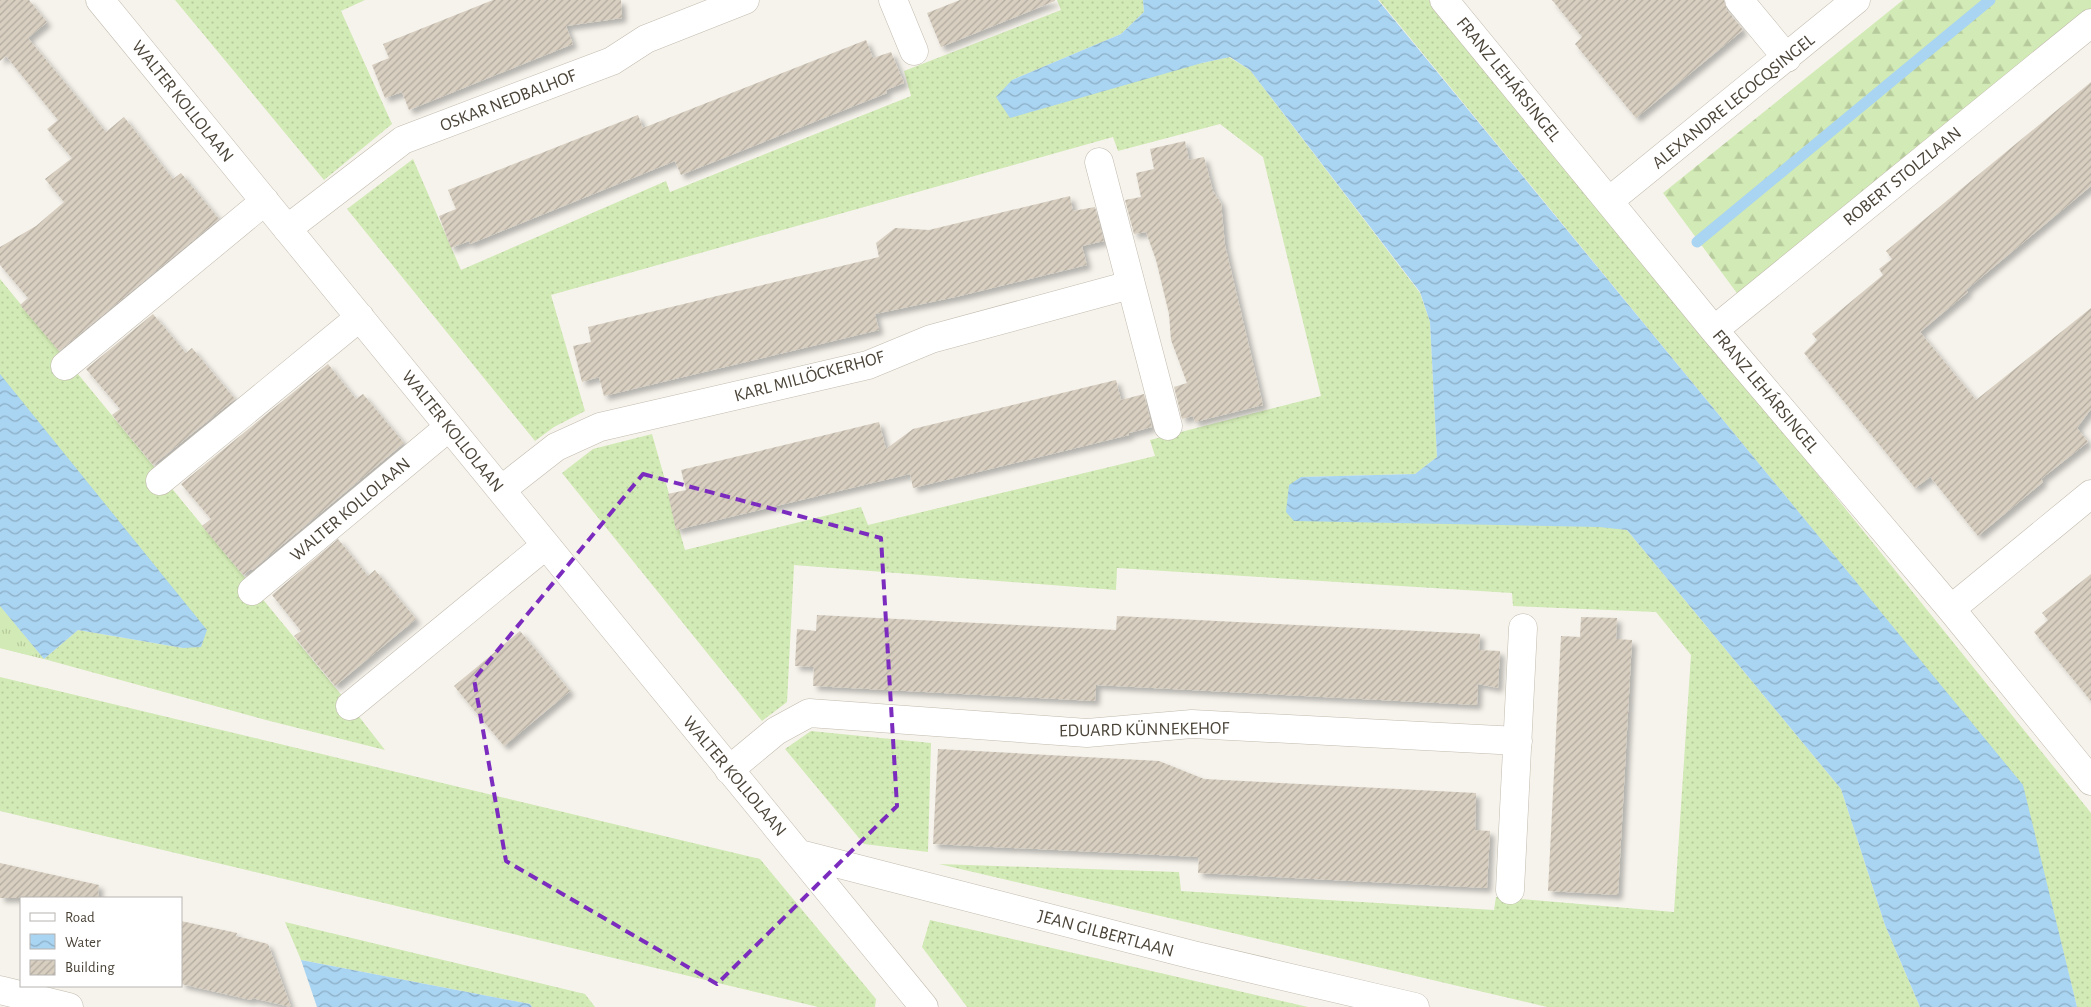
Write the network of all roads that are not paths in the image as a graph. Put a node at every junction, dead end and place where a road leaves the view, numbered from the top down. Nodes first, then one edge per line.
1 (100, 0) edge
2 (745, 0) edge
3 (893, 0) edge
4 (1444, 0) edge
5 (1739, 0) edge
6 (1856, 0) edge
7 (2091, 23) edge
8 (914, 51) dead end
9 (1787, 58) junction
10 (1099, 162) dead end
11 (265, 201) junction
12 (1609, 201) junction
13 (287, 229) junction
14 (1130, 285) junction
15 (360, 317) junction
16 (1714, 330) junction
17 (65, 366) dead end
18 (1168, 426) dead end
19 (449, 427) junction
20 (160, 481) dead end
21 (501, 490) junction
22 (2091, 494) edge
23 (546, 545) junction
24 (252, 590) dead end
25 (1952, 609) junction
26 (1523, 628) dead end
27 (350, 706) dead end
28 (1518, 741) junction
29 (729, 770) junction
30 (2091, 781) edge
31 (800, 854) junction
32 (1510, 890) dead end
33 (0, 990) edge
34 (69, 1007) edge
35 (924, 1007) edge
36 (1414, 1007) edge

1 - 11 street, WALTER KOLLOLAAN
2 - 13 street, OSKAR NEDBALHOF
3 - 8 street
4 - 12 street, FRANZ LEHÁRSINGEL
5 - 9 street
6 - 9 street, ALEXANDRE LECOCQSINGEL
7 - 16 street, ROBERT STOLZLAAN
9 - 12 street, ALEXANDRE LECOCQSINGEL
10 - 14 street
11 - 13 street, WALTER KOLLOLAAN
11 - 17 street
12 - 16 street, FRANZ LEHÁRSINGEL
13 - 15 street, WALTER KOLLOLAAN
14 - 18 street
14 - 21 street, KARL MILLÖCKERHOF
15 - 19 street, WALTER KOLLOLAAN
15 - 20 street
16 - 25 street, FRANZ LEHÁRSINGEL
19 - 21 street, WALTER KOLLOLAAN
19 - 24 street, WALTER KOLLOLAAN
21 - 23 street, WALTER KOLLOLAAN
22 - 25 street
23 - 27 street
23 - 29 street, WALTER KOLLOLAAN
25 - 30 street, FRANZ LEHÁRSINGEL
26 - 28 street
28 - 29 street, EDUARD KÜNNEKEHOF
28 - 32 street
29 - 31 street, WALTER KOLLOLAAN
31 - 35 street, WALTER KOLLOLAAN
31 - 36 street, JEAN GILBERTLAAN
33 - 34 street

